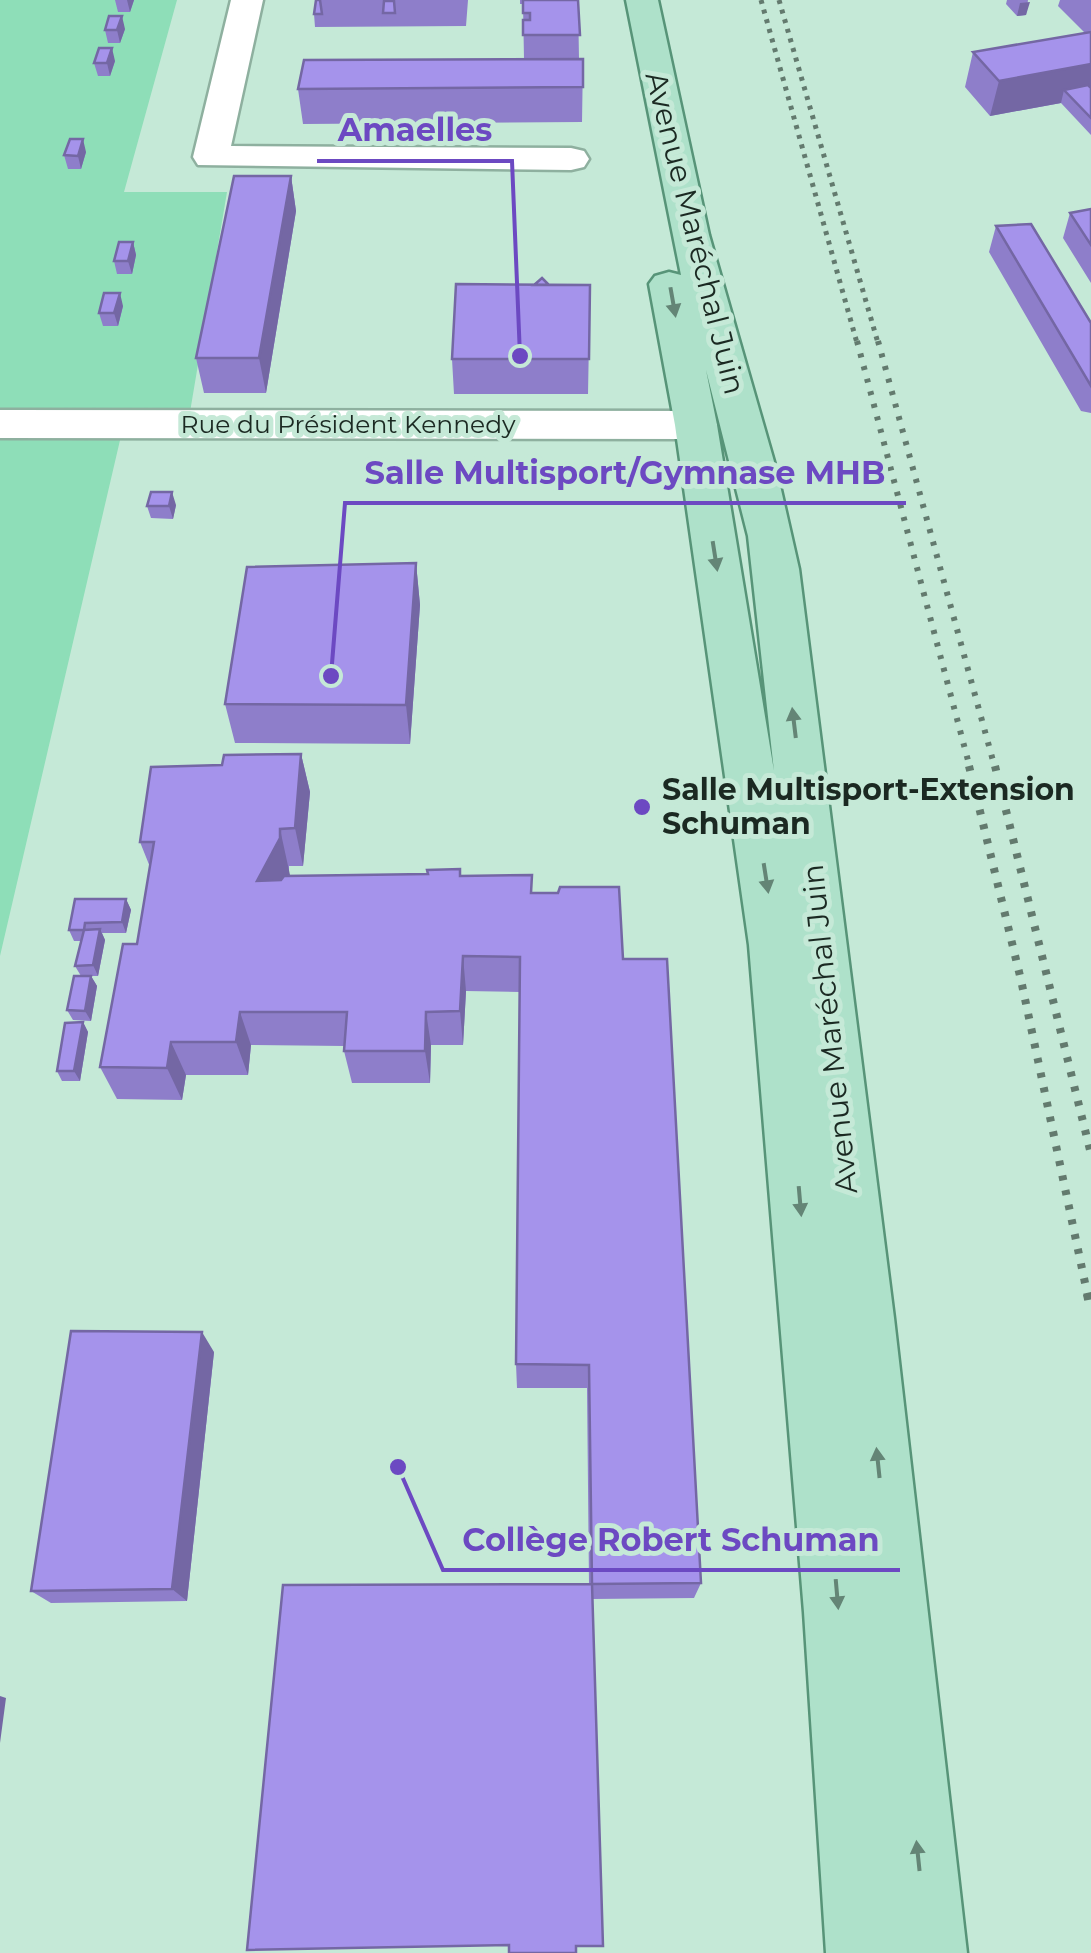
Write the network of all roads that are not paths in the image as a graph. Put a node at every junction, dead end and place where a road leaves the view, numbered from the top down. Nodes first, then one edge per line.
1 (247, 0) edge
2 (617, 0) edge
3 (642, 0) edge
4 (571, 158) dead end
5 (0, 424) edge
6 (696, 426) junction
7 (865, 1953) edge
8 (928, 1953) edge

1 - 4 street
2 -> 6 main road, Avenue Maréchal Juin
8 -> 3 main road, Avenue Maréchal Juin
5 - 6 street, Rue du Président Kennedy
6 -> 7 main road, Avenue Maréchal Juin

